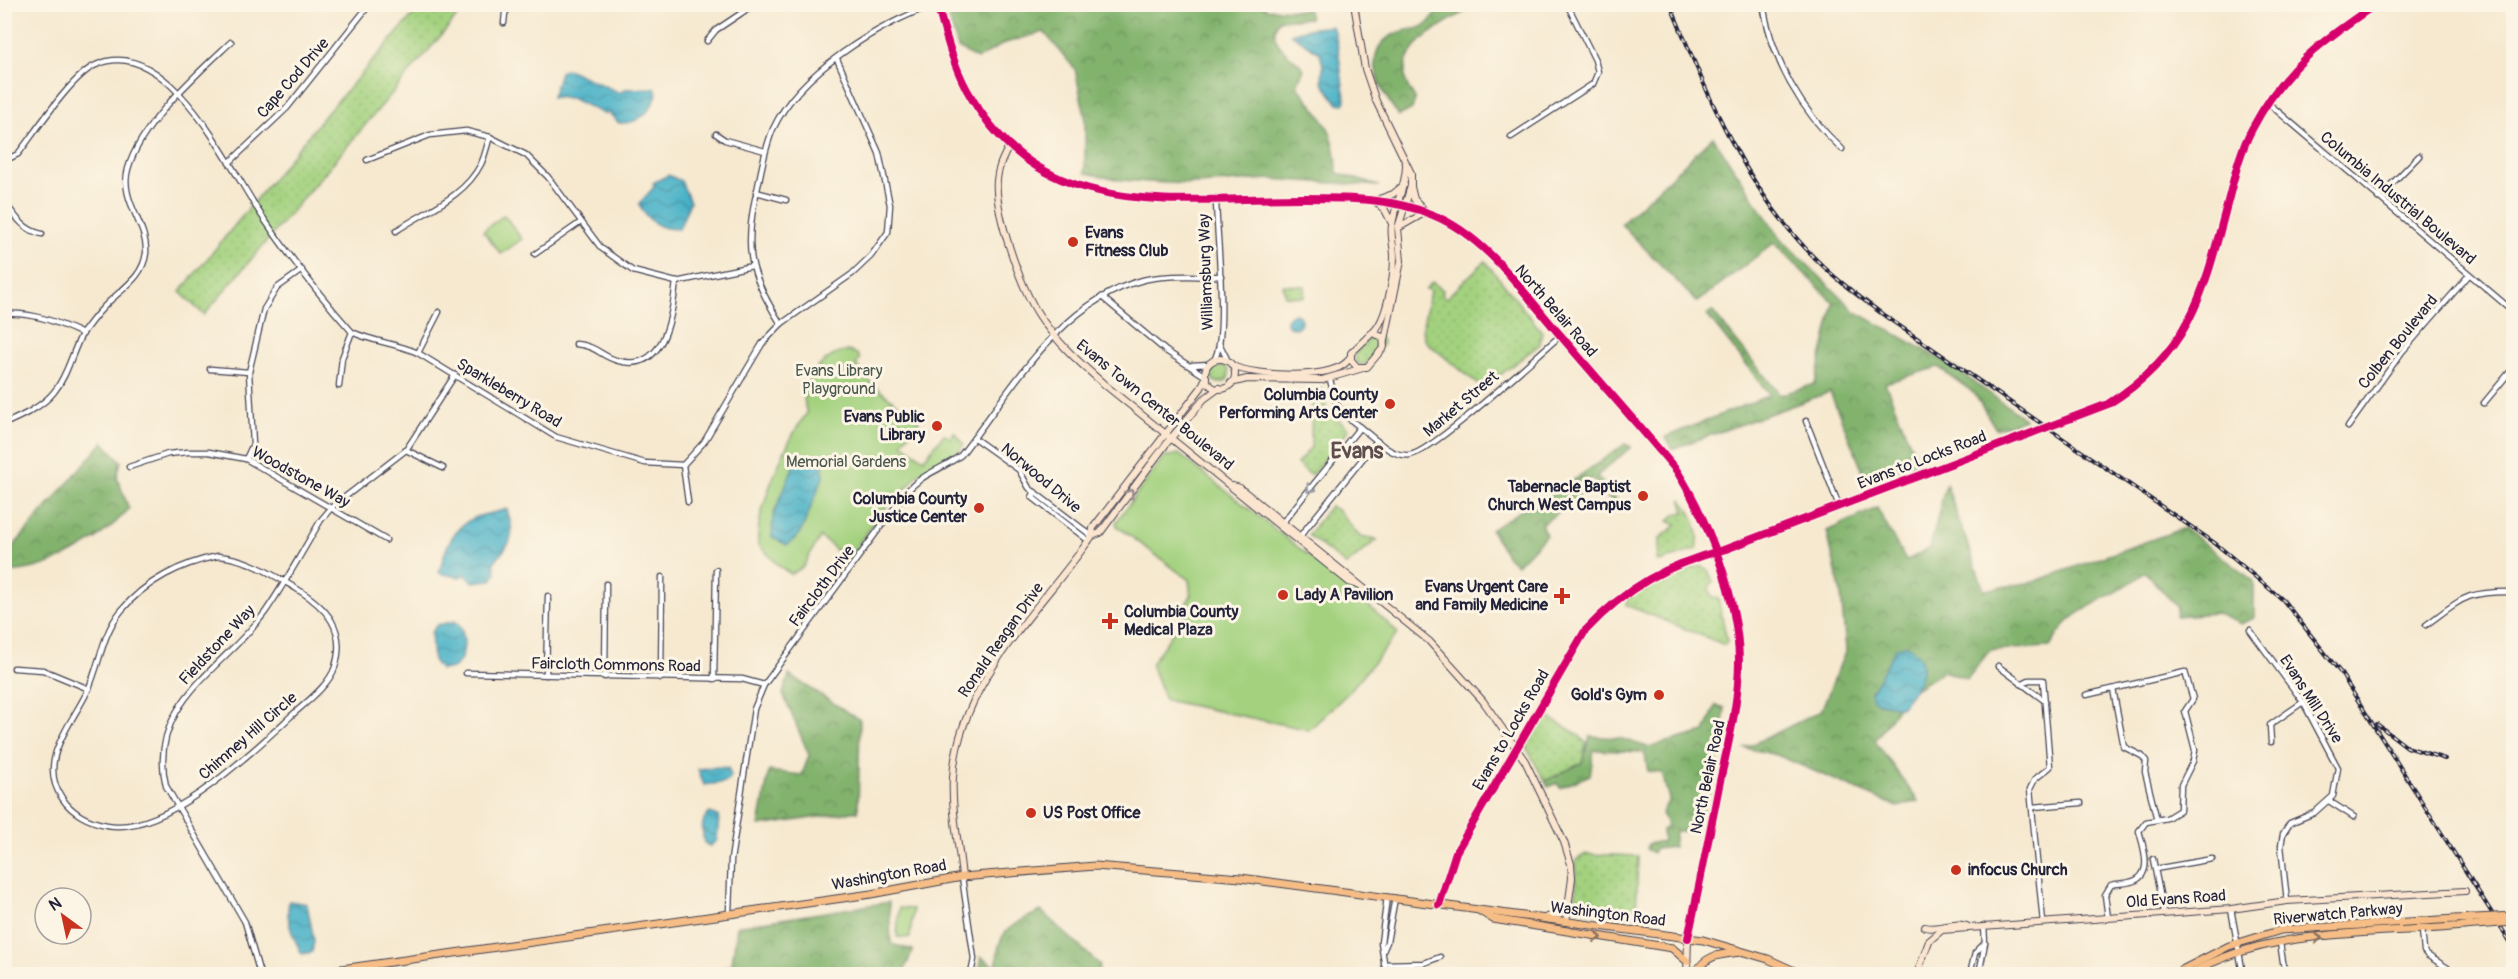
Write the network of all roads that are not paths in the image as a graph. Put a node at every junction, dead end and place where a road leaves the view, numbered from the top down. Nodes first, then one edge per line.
1 (370, 4) edge
2 (513, 4) edge
3 (755, 4) edge
4 (936, 4) edge
5 (1354, 4) edge
6 (1567, 4) edge
7 (1763, 4) edge
8 (2376, 4) edge
9 (504, 23) dead end
10 (707, 41) dead end
11 (231, 42) dead end
12 (837, 59) junction
13 (179, 92) junction
14 (2268, 103) junction
15 (716, 134) dead end
16 (490, 137) junction
17 (1511, 137) dead end
18 (1009, 146) junction
19 (1842, 149) dead end
20 (765, 150) junction
21 (2419, 156) dead end
22 (367, 160) dead end
23 (4, 161) edge
24 (230, 163) junction
25 (1407, 185) junction
26 (756, 192) junction
27 (1216, 198) junction
28 (2379, 198) junction
29 (786, 200) dead end
30 (1375, 200) junction
31 (4, 201) edge
32 (1401, 205) junction
33 (1426, 212) junction
34 (581, 222) junction
35 (1392, 223) junction
36 (1398, 228) junction
37 (396, 231) dead end
38 (42, 234) dead end
39 (535, 254) dead end
40 (752, 266) junction
41 (302, 270) junction
42 (1395, 274) junction
43 (2469, 275) junction
44 (1221, 276) junction
45 (676, 282) junction
46 (1102, 297) junction
47 (440, 312) dead end
48 (2514, 312) edge
49 (4, 314) edge
50 (781, 324) junction
51 (352, 332) junction
52 (1372, 333) junction
53 (83, 334) junction
54 (1054, 335) junction
55 (1560, 336) junction
56 (1385, 340) junction
57 (576, 344) dead end
58 (1220, 345) junction
59 (418, 353) junction
60 (1350, 357) junction
61 (1211, 362) junction
62 (1230, 363) junction
63 (1192, 365) junction
64 (2514, 367) edge
65 (1363, 368) junction
66 (210, 369) dead end
67 (249, 372) junction
68 (455, 375) junction
69 (1206, 376) junction
70 (1330, 378) junction
71 (1231, 383) junction
72 (339, 386) dead end
73 (1219, 388) junction
74 (2484, 403) dead end
75 (1806, 421) dead end
76 (4, 424) edge
77 (1360, 427) junction
78 (2348, 427) dead end
79 (1169, 435) junction
80 (974, 438) junction
81 (1377, 441) junction
82 (406, 450) junction
83 (246, 459) junction
84 (683, 465) junction
85 (129, 467) dead end
86 (443, 468) dead end
87 (688, 502) dead end
88 (1839, 506) junction
89 (332, 507) junction
90 (1281, 524) junction
91 (1299, 538) junction
92 (1091, 539) junction
93 (386, 540) dead end
94 (1715, 552) junction
95 (716, 570) dead end
96 (662, 577) dead end
97 (284, 581) junction
98 (606, 584) dead end
99 (2514, 592) edge
100 (548, 596) dead end
101 (2426, 625) dead end
102 (2250, 630) dead end
103 (1998, 666) dead end
104 (14, 668) dead end
105 (466, 674) dead end
106 (546, 675) junction
107 (605, 677) junction
108 (661, 678) junction
109 (714, 679) junction
110 (2021, 684) junction
111 (764, 686) junction
112 (2113, 688) junction
113 (89, 689) junction
114 (2086, 695) dead end
115 (2045, 701) junction
116 (2302, 702) junction
117 (2271, 742) dead end
118 (1517, 748) junction
119 (2329, 801) junction
120 (2081, 803) dead end
121 (177, 806) junction
122 (2033, 807) junction
123 (2354, 817) dead end
124 (2157, 820) junction
125 (2153, 859) dead end
126 (2212, 859) dead end
127 (2155, 869) junction
128 (962, 877) junction
129 (2465, 891) dead end
130 (1569, 897) junction
131 (1391, 898) junction
132 (2287, 901) junction
133 (1439, 905) junction
134 (2231, 909) junction
135 (1478, 910) junction
136 (729, 912) junction
137 (2164, 914) junction
138 (2514, 916) edge
139 (2108, 918) junction
140 (1541, 919) junction
141 (1566, 922) junction
142 (2043, 922) junction
143 (2514, 922) edge
144 (1984, 926) junction
145 (1925, 927) dead end
146 (1971, 927) junction
147 (2422, 930) junction
148 (1688, 938) junction
149 (2238, 942) junction
150 (1986, 943) junction
151 (2280, 943) junction
152 (1745, 952) junction
153 (2240, 953) junction
154 (1440, 957) dead end
155 (1687, 961) junction
156 (1384, 964) junction
157 (260, 975) edge
158 (306, 975) edge
159 (971, 975) edge
160 (1386, 975) edge
161 (1687, 975) edge
162 (1695, 975) edge
163 (1801, 975) edge
164 (1917, 975) edge
165 (1970, 975) edge
166 (1979, 975) edge
167 (2174, 975) edge
168 (2190, 975) edge
169 (2243, 975) edge
170 (2285, 975) edge
171 (2457, 975) edge

1 - 24 street, Cape Cod Drive
2 - 9 street
3 - 10 street
4 - 12 street
4 - 18 street, North Belair Road
5 - 25 street
6 - 17 street
7 - 19 street
8 - 14 street, Evans to Locks Road
11 - 13 street
12 - 20 street
12 - 50 street
13 - 23 street
13 - 24 street
13 - 53 street
14 - 28 street, Columbia Industrial Boulevard
14 - 88 street, Evans to Locks Road
15 - 20 street
16 - 22 street
16 - 34 street
16 - 37 street
18 - 27 street, North Belair Road
18 - 54 street, Evans Town Center Boulevard
20 - 26 street
21 - 28 street
24 - 41 street
25 - 30 street
25 - 32 street
25 - 33 street
26 - 29 street
26 - 40 street
27 - 30 street, North Belair Road
27 - 44 street, Williamsburg Way
28 - 43 street, Columbia Industrial Boulevard
30 - 32 street, North Belair Road
30 - 35 street
31 - 38 street
32 - 33 street, North Belair Road
32 - 35 street, Ronald Reagan Drive
32 - 36 street, Ronald Reagan Drive
33 - 36 street
33 - 55 street, North Belair Road
34 - 39 street
34 - 45 street
35 - 42 street, Ronald Reagan Drive
36 - 42 street, Ronald Reagan Drive
40 - 45 street
40 - 50 street
41 - 51 street
41 - 67 street
42 - 52 street, Ronald Reagan Drive
42 - 56 street, Ronald Reagan Drive
43 - 48 street, Columbia Industrial Boulevard
43 - 78 street, Colben Boulevard
44 - 46 street, Faircloth Drive
44 - 58 street, Williamsburg Way
45 - 57 street
46 - 54 street, Faircloth Drive
46 - 63 street
47 - 59 street
49 - 53 street
50 - 84 street
51 - 59 street, Sparkleberry Road
51 - 72 street
52 - 56 street
52 - 60 street, Ronald Reagan Drive
53 - 76 street
54 - 79 street, Evans Town Center Boulevard
54 - 80 street, Faircloth Drive
55 - 81 street, Market Street
55 - 94 street, North Belair Road
56 - 65 street, Ronald Reagan Drive
58 - 61 street, Williamsburg Way
58 - 62 street, Williamsburg Way
59 - 68 street, Sparkleberry Road
60 - 62 street, Ronald Reagan Drive
60 - 65 street
61 - 62 street, Ronald Reagan Drive
61 - 63 street
61 - 69 street, Ronald Reagan Drive
62 - 71 street
63 - 69 street
64 - 74 street
65 - 70 street, Ronald Reagan Drive
66 - 67 street
67 - 83 street
68 - 82 street, Fieldstone Way
68 - 84 street, Sparkleberry Road
69 - 73 street
69 - 79 street, Ronald Reagan Drive
70 - 71 street, Ronald Reagan Drive
70 - 77 street, Market Street
71 - 73 street, Ronald Reagan Drive
73 - 79 street, Ronald Reagan Drive
75 - 88 street
77 - 81 street, Market Street
77 -> 90 street
79 - 90 street, Evans Town Center Boulevard
79 - 92 street, Ronald Reagan Drive
80 - 92 street, Norwood Drive
80 - 111 street, Faircloth Drive
81 - 91 street
82 - 86 street
82 - 89 street, Fieldstone Way
83 - 85 street, Woodstone Way
83 - 89 street, Woodstone Way
84 - 87 street
88 - 94 street, Evans to Locks Road
89 - 93 street, Woodstone Way
89 - 97 street, Fieldstone Way
90 - 91 street, Evans Town Center Boulevard
91 - 118 street, Evans Town Center Boulevard
92 - 128 street, Ronald Reagan Drive
94 - 118 street, Evans to Locks Road
94 - 148 street, North Belair Road
95 - 109 street
96 - 108 street
97 - 113 street, Chimney Hill Circle
97 - 121 street, Fieldstone Way
97 - 121 street, Chimney Hill Circle
98 - 107 street
99 - 101 street
100 - 106 street
102 - 116 street, Evans Mill Drive
103 - 110 street
104 - 113 street
105 - 106 street, Faircloth Commons Road
106 - 107 street, Faircloth Commons Road
107 - 108 street, Faircloth Commons Road
108 - 109 street, Faircloth Commons Road
109 - 111 street, Faircloth Commons Road
110 - 115 street
110 - 115 street
111 - 136 street, Faircloth Drive
112 - 114 street
112 - 124 street
112 - 124 street
113 - 121 street, Chimney Hill Circle
115 - 122 street
116 - 117 street
116 - 119 street, Evans Mill Drive
118 - 130 street, Evans Town Center Boulevard
118 - 133 street, Evans to Locks Road
119 - 123 street
119 - 132 street
120 - 122 street
121 - 157 street, Fieldstone Way
122 - 142 street
124 - 139 street
125 - 127 street
126 - 127 street
127 - 137 street
128 - 131 main road, Washington Road
128 - 136 main road, Washington Road
128 - 159 street
129 - 132 street, Old Evans Road
130 - 140 street
130 - 141 street
131 - 133 main road, Washington Road
131 - 156 street
132 - 134 street, Old Evans Road
133 - 135 main road, Washington Road
134 - 137 street, Old Evans Road
134 - 149 street
135 - 140 main road, Washington Road
135 -> 155 main road, Washington Road
136 - 158 main road, Washington Road
137 - 139 street, Old Evans Road
138 - 149 main road, Riverwatch Parkway, bridge
139 - 142 street, Old Evans Road
140 - 141 main road, Washington Road
141 - 148 main road, Washington Road
142 - 144 street, Old Evans Road
143 - 147 main road, Riverwatch Parkway, bridge
144 - 146 street, Old Evans Road
144 - 150 street
145 - 146 street
146 - 164 street, Old Evans Road
151 -> 147 main road, Riverwatch Parkway
147 - 171 street
148 - 152 main road, Washington Road
148 - 155 street, North Belair Road
149 - 153 street
149 - 167 main road, Riverwatch Parkway
150 - 165 street
150 - 166 street
151 - 153 main road, Riverwatch Parkway
151 - 170 street
152 - 162 main road
152 - 163 main road, Washington Road
153 - 168 main road, Riverwatch Parkway
153 - 169 street
154 - 156 street
155 - 161 street, North Belair Road
156 - 160 street

